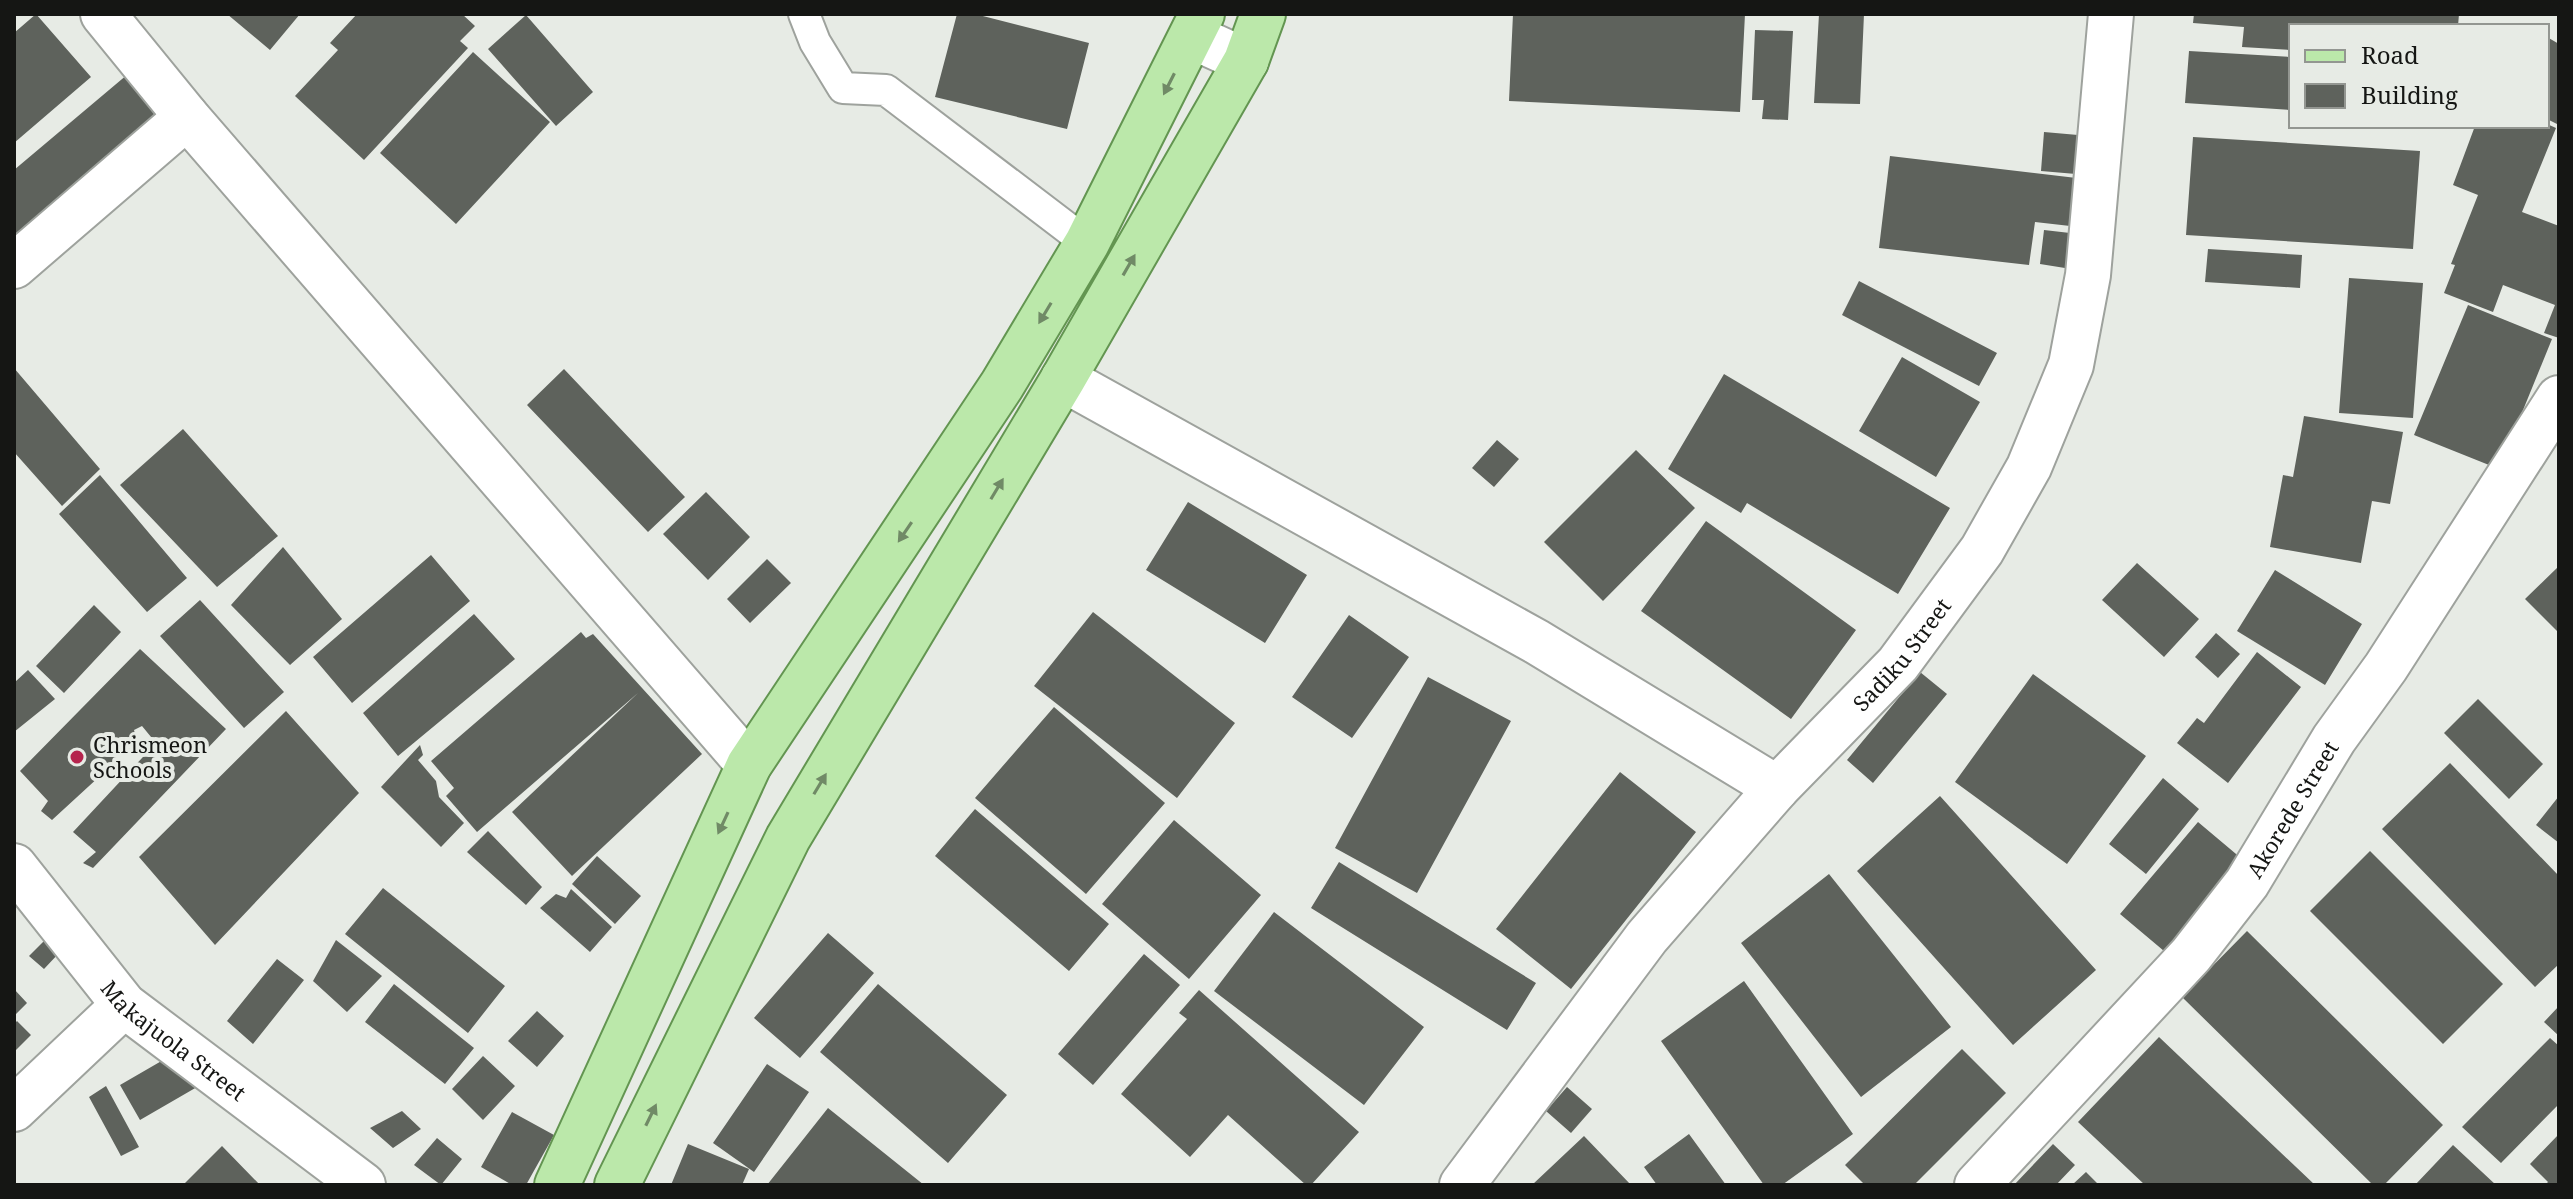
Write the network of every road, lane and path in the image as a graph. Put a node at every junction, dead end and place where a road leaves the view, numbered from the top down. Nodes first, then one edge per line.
1 (103, 14) edge
2 (804, 14) edge
3 (1263, 14) edge
4 (2111, 14) edge
5 (1198, 26) edge
6 (1246, 61) junction
7 (187, 117) junction
8 (1087, 243) junction
9 (14, 266) edge
10 (1063, 379) junction
11 (2559, 398) edge
12 (749, 765) junction
13 (1777, 788) junction
14 (14, 866) edge
15 (124, 1005) junction
16 (14, 1109) edge
17 (363, 1185) edge
18 (557, 1185) edge
19 (617, 1185) edge
20 (1462, 1185) edge
21 (1977, 1185) edge

1 - 7 street
2 - 8 lane
3 - 6 main road
4 - 13 street, Sadiku Street
5 - 6 street
5 -> 8 main road
10 -> 6 main road
7 - 9 street
7 - 12 street
8 -> 12 main road
10 - 13 street
19 -> 10 main road
11 - 21 street, Akorede Street
12 -> 18 main road
13 - 20 street, Sadiku Street
14 - 15 street, Makajuola Street
15 - 16 street
15 - 17 street, Makajuola Street

